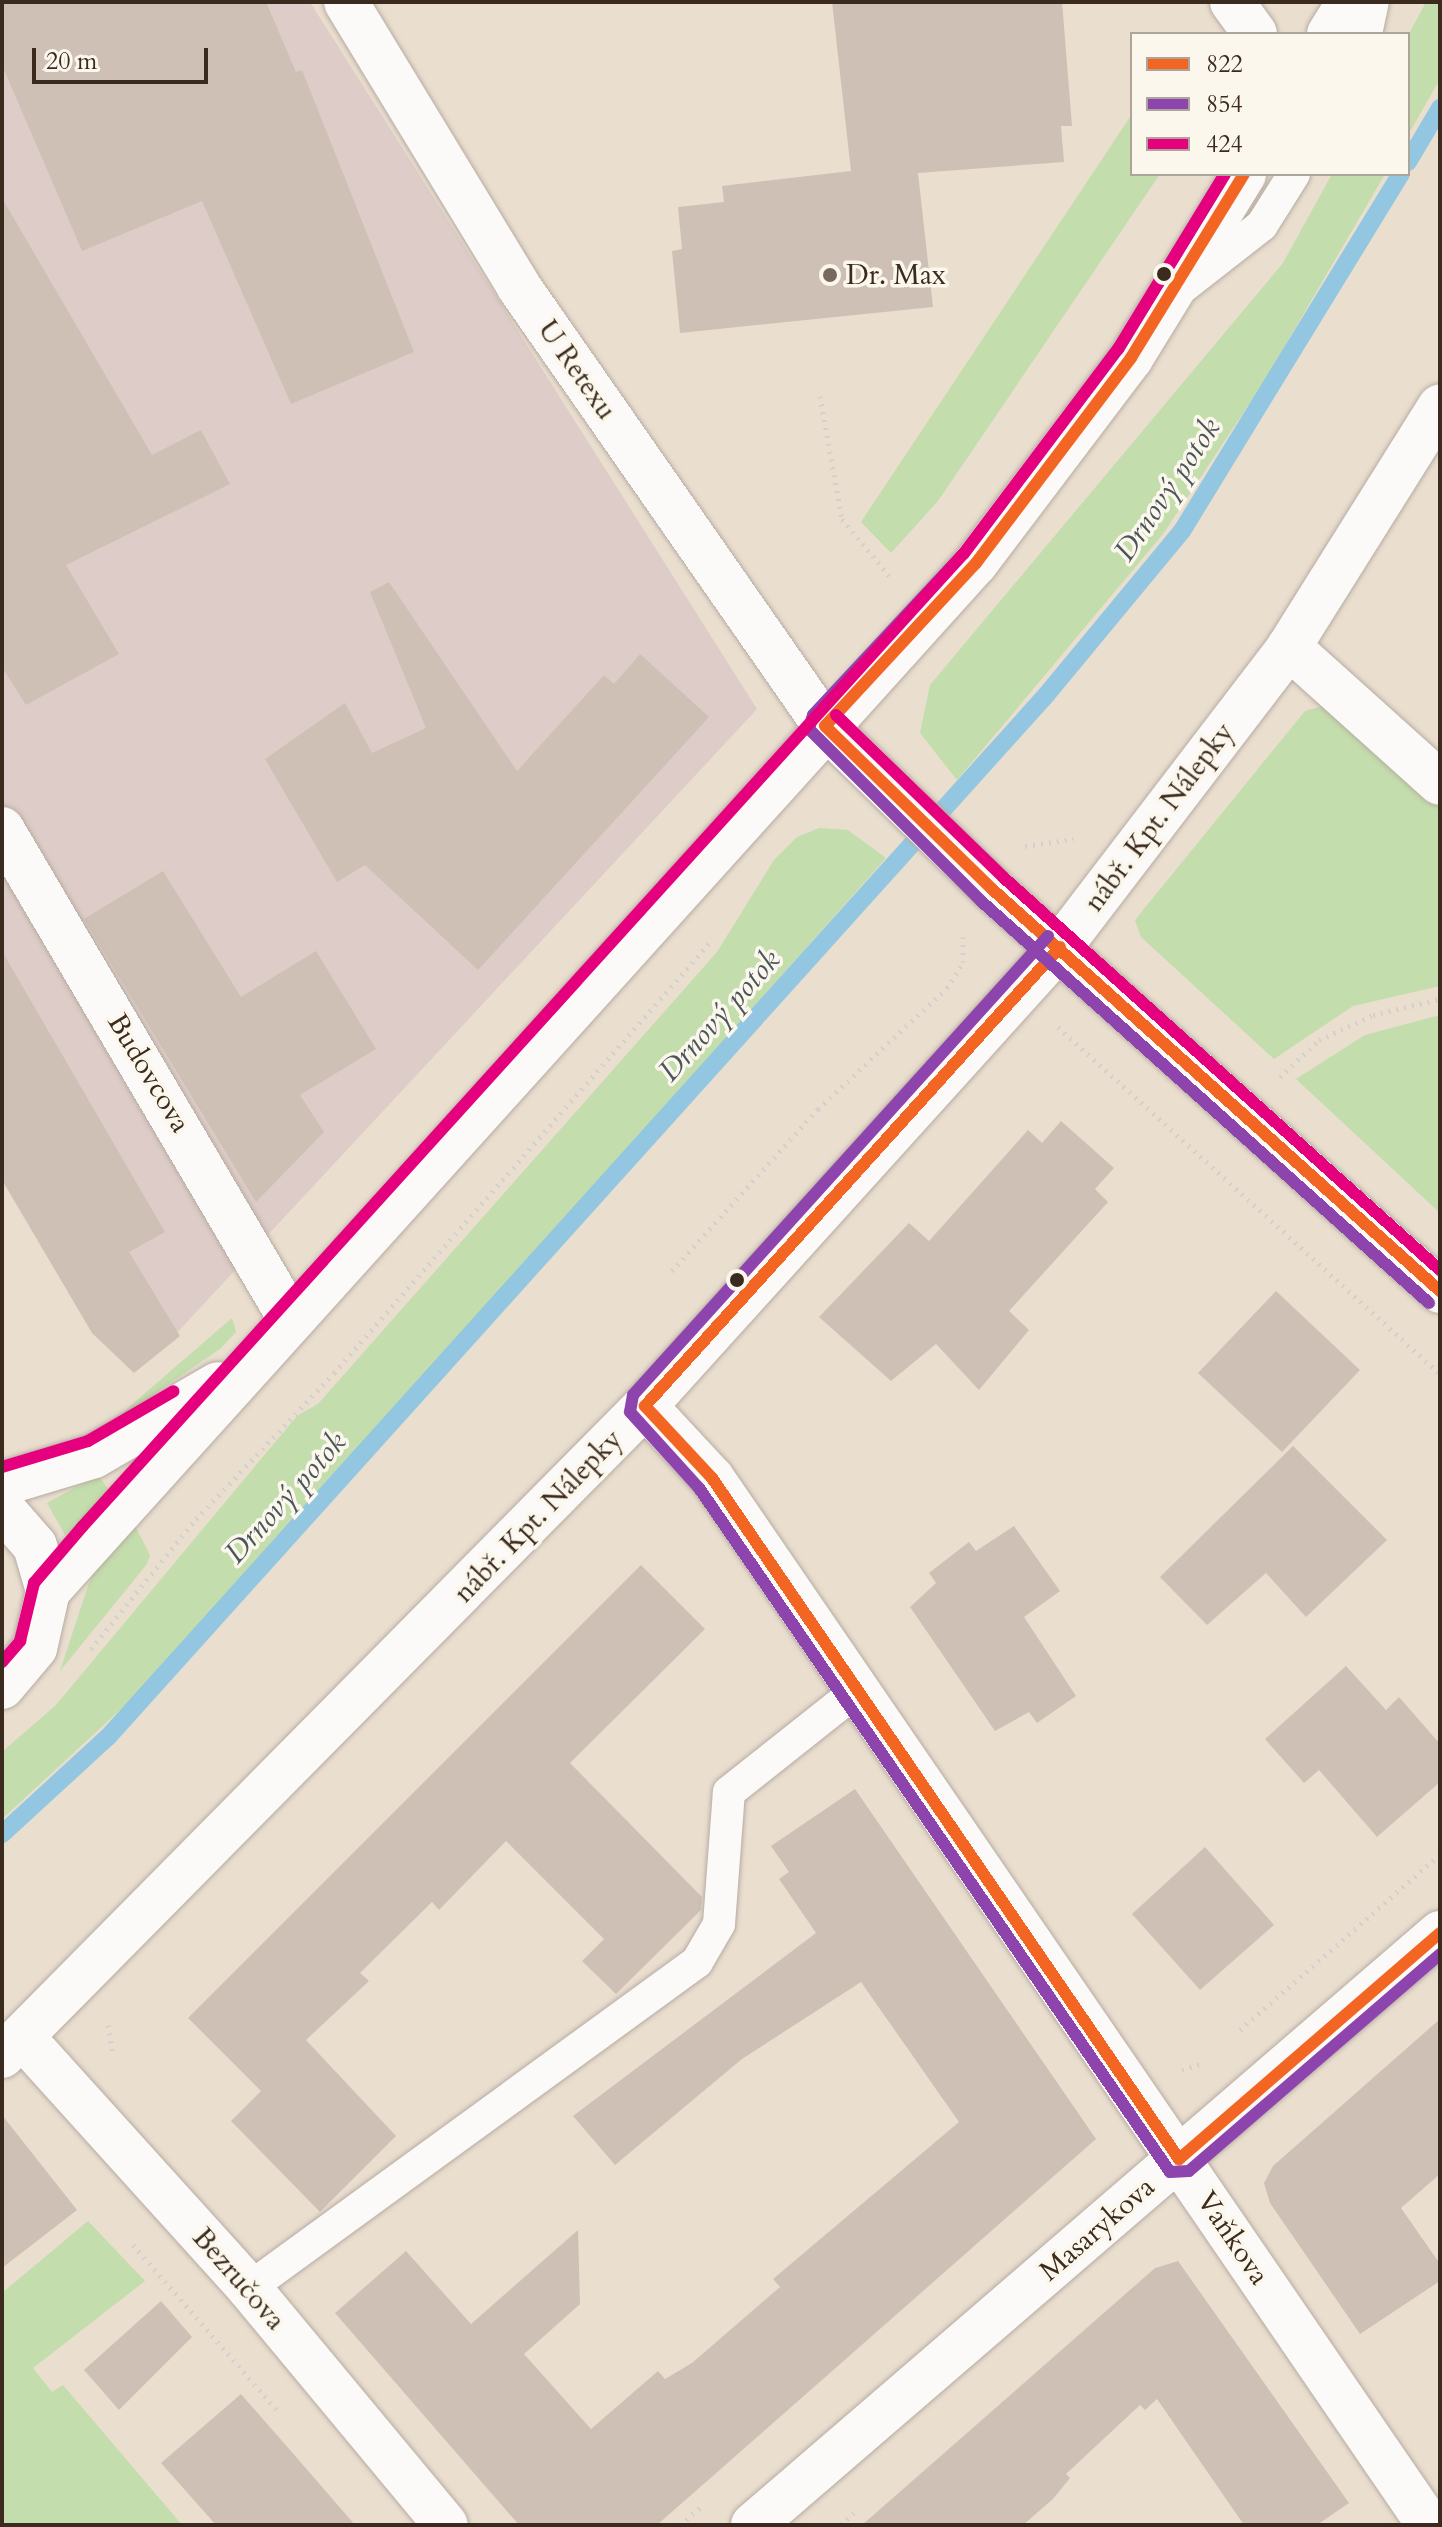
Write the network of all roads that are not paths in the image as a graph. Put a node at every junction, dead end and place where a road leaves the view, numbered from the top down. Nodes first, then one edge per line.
1 (346, 2) edge
2 (1232, 2) edge
3 (1349, 2) edge
4 (1373, 2) edge
5 (1254, 32) edge
6 (1330, 32) edge
7 (1366, 32) edge
8 (1243, 176) edge
9 (1293, 176) edge
10 (1165, 302) junction
11 (1440, 406) edge
12 (1289, 647) junction
13 (825, 726) junction
14 (1440, 783) edge
15 (2, 829) edge
16 (1060, 947) junction
17 (1440, 1291) edge
18 (291, 1320) junction
19 (261, 1358) junction
20 (645, 1406) junction
21 (2, 1484) edge
22 (2, 1508) edge
23 (48, 1591) junction
24 (2, 1687) edge
25 (859, 1689) junction
26 (1440, 1933) edge
27 (14, 2048) edge
28 (1179, 2159) junction
29 (249, 2288) junction
30 (446, 2525) edge
31 (753, 2525) edge
32 (1429, 2525) edge

1 - 13 street, U Retexu
2 - 5 street
3 - 6 street
4 - 7 lane
8 - 10 street
9 - 10 lane
10 - 13 street
11 - 12 street, nábř. Kpt. Nálepky
12 - 14 street
12 - 16 street, nábř. Kpt. Nálepky
13 - 16 street, U Retexu
13 - 18 street
15 - 18 street, Budovcova
16 - 17 street, U Retexu
16 - 20 street, nábř. Kpt. Nálepky
18 - 19 street
19 - 21 street
19 - 23 street
20 - 25 street, Vaňkova
20 - 27 street, nábř. Kpt. Nálepky
22 - 23 street
23 - 24 street
25 - 28 street, Vaňkova
25 - 29 lane
26 - 28 street, Masarykova
27 - 29 street, Bezručova
28 - 31 street, Masarykova
28 - 32 street, Vaňkova
29 - 30 street, Bezručova

